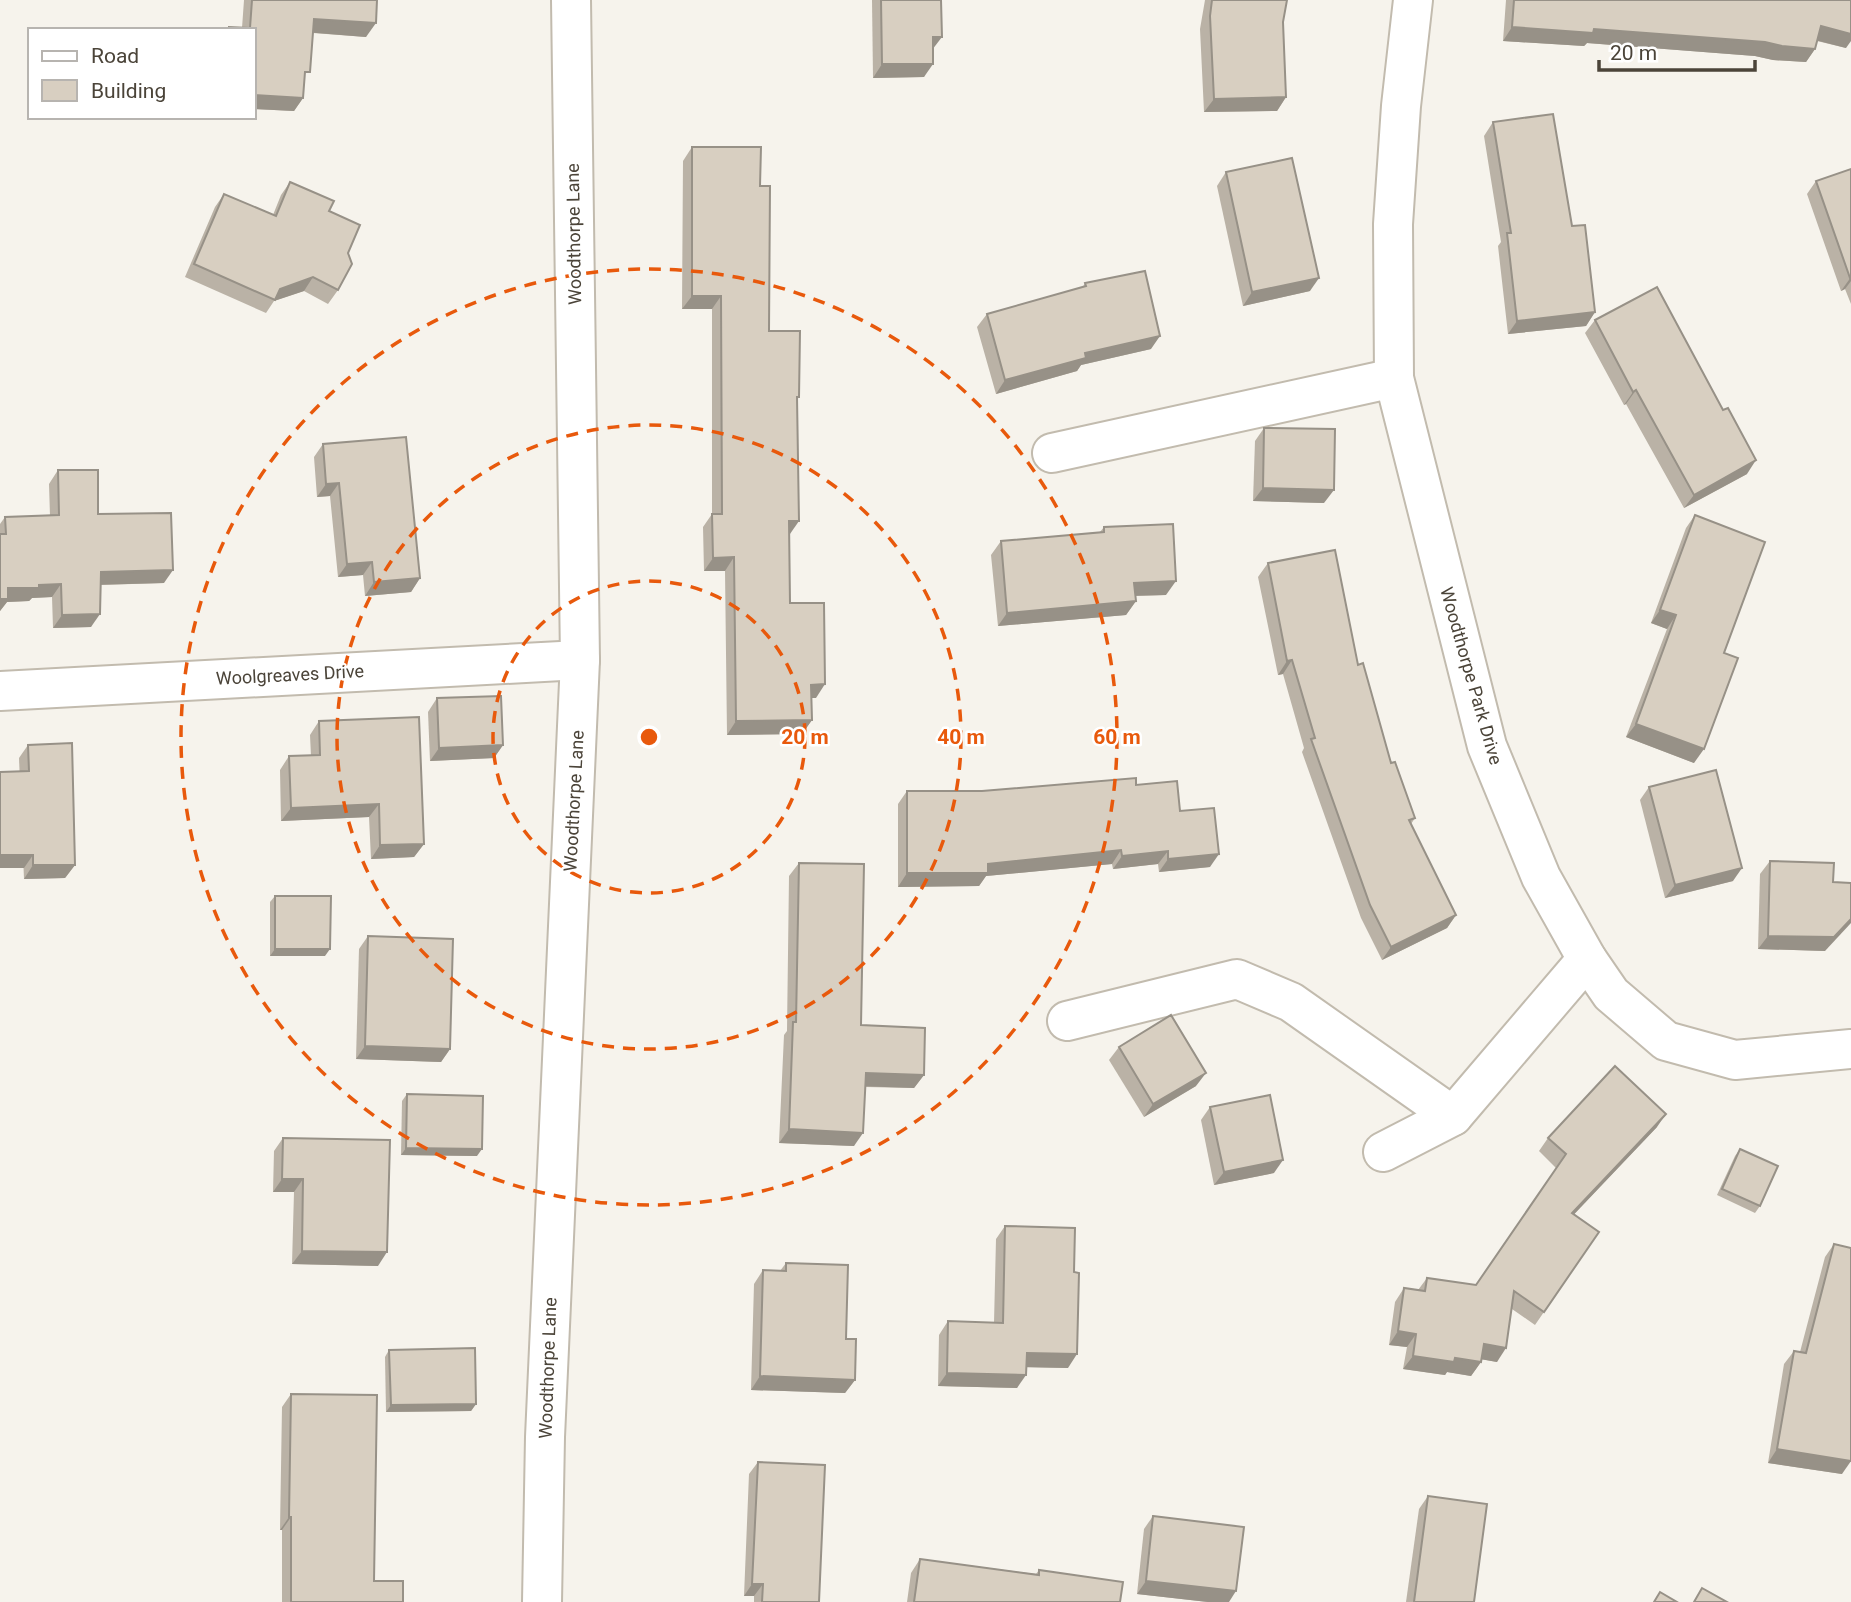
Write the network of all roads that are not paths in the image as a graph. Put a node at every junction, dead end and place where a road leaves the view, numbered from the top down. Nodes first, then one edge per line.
1 (571, 0) edge
2 (1413, 0) edge
3 (1394, 378) junction
4 (1052, 453) dead end
5 (580, 660) junction
6 (0, 691) edge
7 (1587, 959) junction
8 (1067, 1021) dead end
9 (1851, 1049) edge
10 (1453, 1116) junction
11 (1383, 1152) dead end
12 (542, 1602) edge

1 - 5 street, Woodthorpe Lane
2 - 3 street, Woodthorpe Park Drive
3 - 4 street
3 - 7 street, Woodthorpe Park Drive
5 - 6 street, Woolgreaves Drive
5 - 12 street, Woodthorpe Lane
7 - 9 street, Woodthorpe Park Drive
7 - 10 street
8 - 10 street
10 - 11 street

